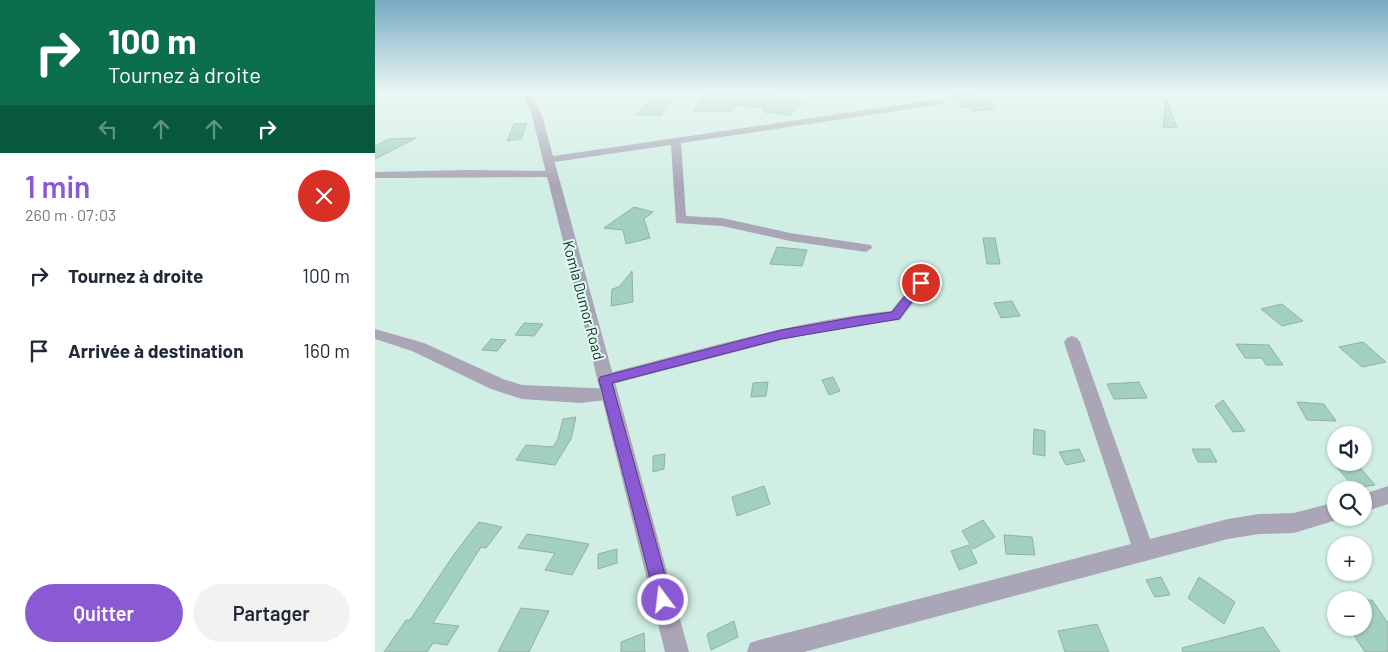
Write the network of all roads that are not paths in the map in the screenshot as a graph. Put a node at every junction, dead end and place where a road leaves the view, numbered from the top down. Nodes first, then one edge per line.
1 (539, 123) edge
2 (794, 123) edge
3 (675, 141) junction
4 (548, 167) junction
5 (375, 175) edge
6 (865, 248) dead end
7 (921, 283) dead end
8 (375, 334) edge
9 (1072, 342) dead end
10 (607, 387) junction
11 (1388, 495) edge
12 (1372, 500) edge
13 (1327, 514) edge
14 (1145, 551) junction
15 (677, 652) edge
16 (759, 652) edge

1 - 4 street, Komla Dumor Road
2 - 3 street
3 - 4 street
3 - 6 street
4 - 5 street
4 - 10 street, Komla Dumor Road
7 - 10 street
8 - 10 street
9 - 14 street
10 - 15 street, Komla Dumor Road
11 - 12 street
13 - 14 street
14 - 16 street

